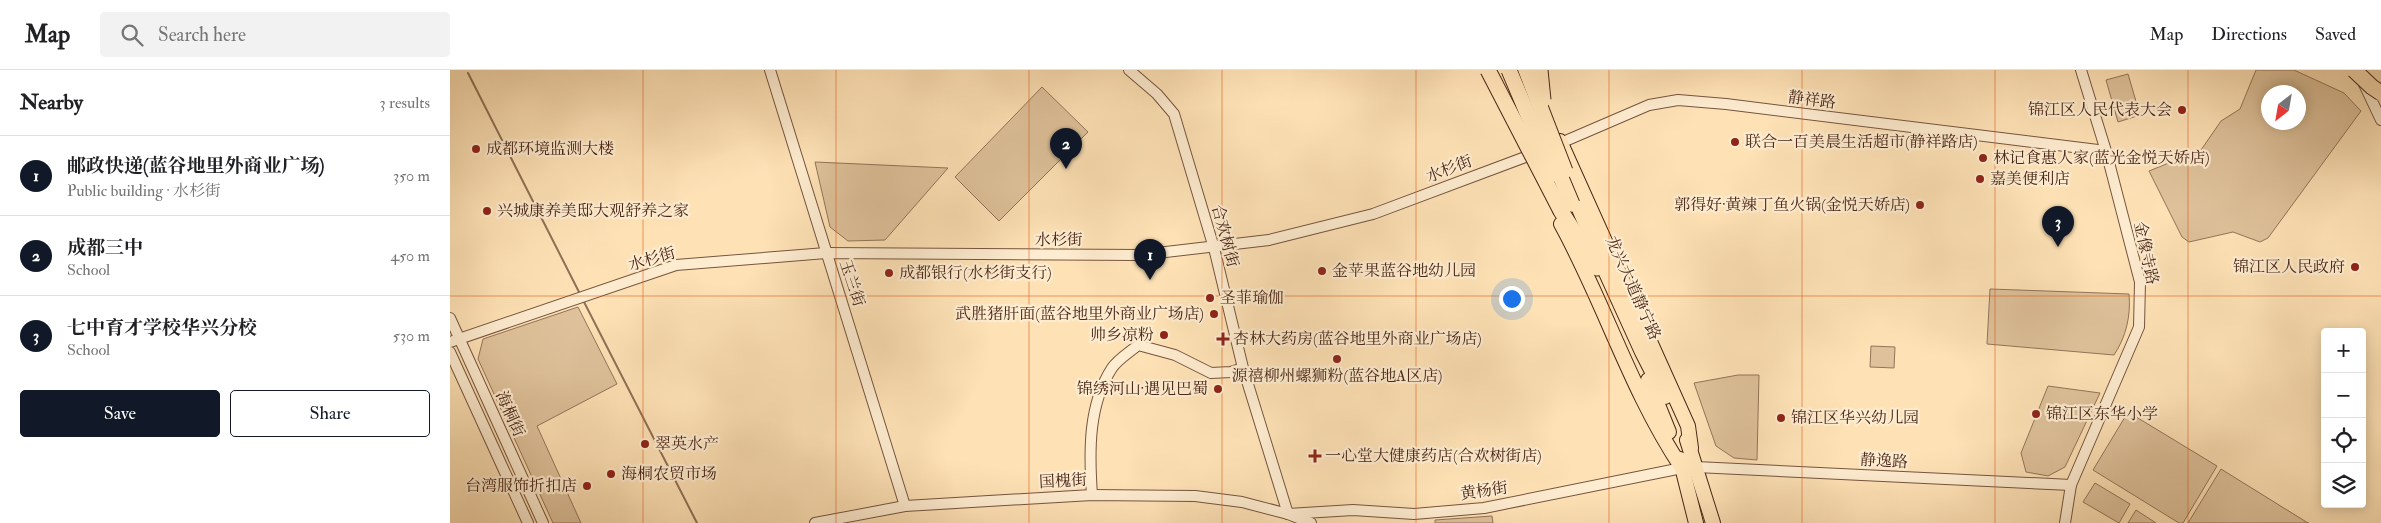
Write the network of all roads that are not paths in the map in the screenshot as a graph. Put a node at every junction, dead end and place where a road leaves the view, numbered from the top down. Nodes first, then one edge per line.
1 (770, 70) edge
2 (1129, 70) edge
3 (1509, 70) edge
4 (1515, 70) edge
5 (1526, 70) edge
6 (1531, 70) edge
7 (1540, 70) edge
8 (2081, 70) edge
9 (2356, 70) edge
10 (1487, 72) edge
11 (2381, 81) edge
12 (2381, 93) edge
13 (1545, 116) junction
14 (2381, 120) edge
15 (1561, 143) junction
16 (2106, 151) junction
17 (1525, 156) junction
18 (1570, 206) junction
19 (1592, 240) joint
20 (1214, 248) junction
21 (826, 253) junction
22 (1598, 268) joint
23 (450, 318) edge
24 (455, 340) edge
25 (450, 352) edge
26 (1243, 368) junction
27 (1691, 448) junction
28 (1689, 468) junction
29 (2071, 484) junction
30 (1092, 495) junction
31 (905, 506) junction
32 (1288, 514) junction
33 (528, 523) edge
34 (543, 523) edge
35 (815, 523) edge
36 (1312, 523) edge
37 (1696, 523) edge
38 (1713, 523) edge
39 (2066, 523) edge

1 - 21 street, 玉兰街
2 - 20 street, 合欢树街
3 - 18 highway, bridge
4 - 18 highway, bridge
5 - 13 highway, bridge
6 - 15 main road
7 - 13 highway, bridge
8 - 16 street, 金像寺路
9 - 11 main road
9 - 12 highway, bridge
9 - 14 street
10 - 17 main road
10 - 18 highway, bridge
13 - 18 highway, bridge
15 - 16 street, 静祥路
15 - 17 street, 静祥路
15 - 27 main road
16 - 29 street, 金像寺路
17 - 20 street, 水杉街
17 - 28 main road
18 - 19 highway
18 - 22 highway
19 - 27 main road, 龙兴大道静宁路
20 - 21 street, 水杉街
20 - 26 street, 合欢树街
21 - 24 street, 水杉街
21 - 31 street, 玉兰街
22 - 28 main road, 龙兴大道静宁路
23 - 24 street, 海桐街
24 - 34 street, 海桐街
25 - 33 street, 海桐街
26 - 30 street
26 - 32 street, 合欢树街
27 - 28 main road, 龙兴大道静宁路
28 - 29 street, 静逸路
28 - 32 street, 黄杨街
28 - 37 main road, 龙兴大道静宁路
28 - 38 main road, 龙兴大道静宁路
29 - 39 street, 金像寺路
30 - 31 street, 国槐街
30 - 32 street, 国槐街
31 - 35 street, 国槐街
32 - 36 street, 国槐街

